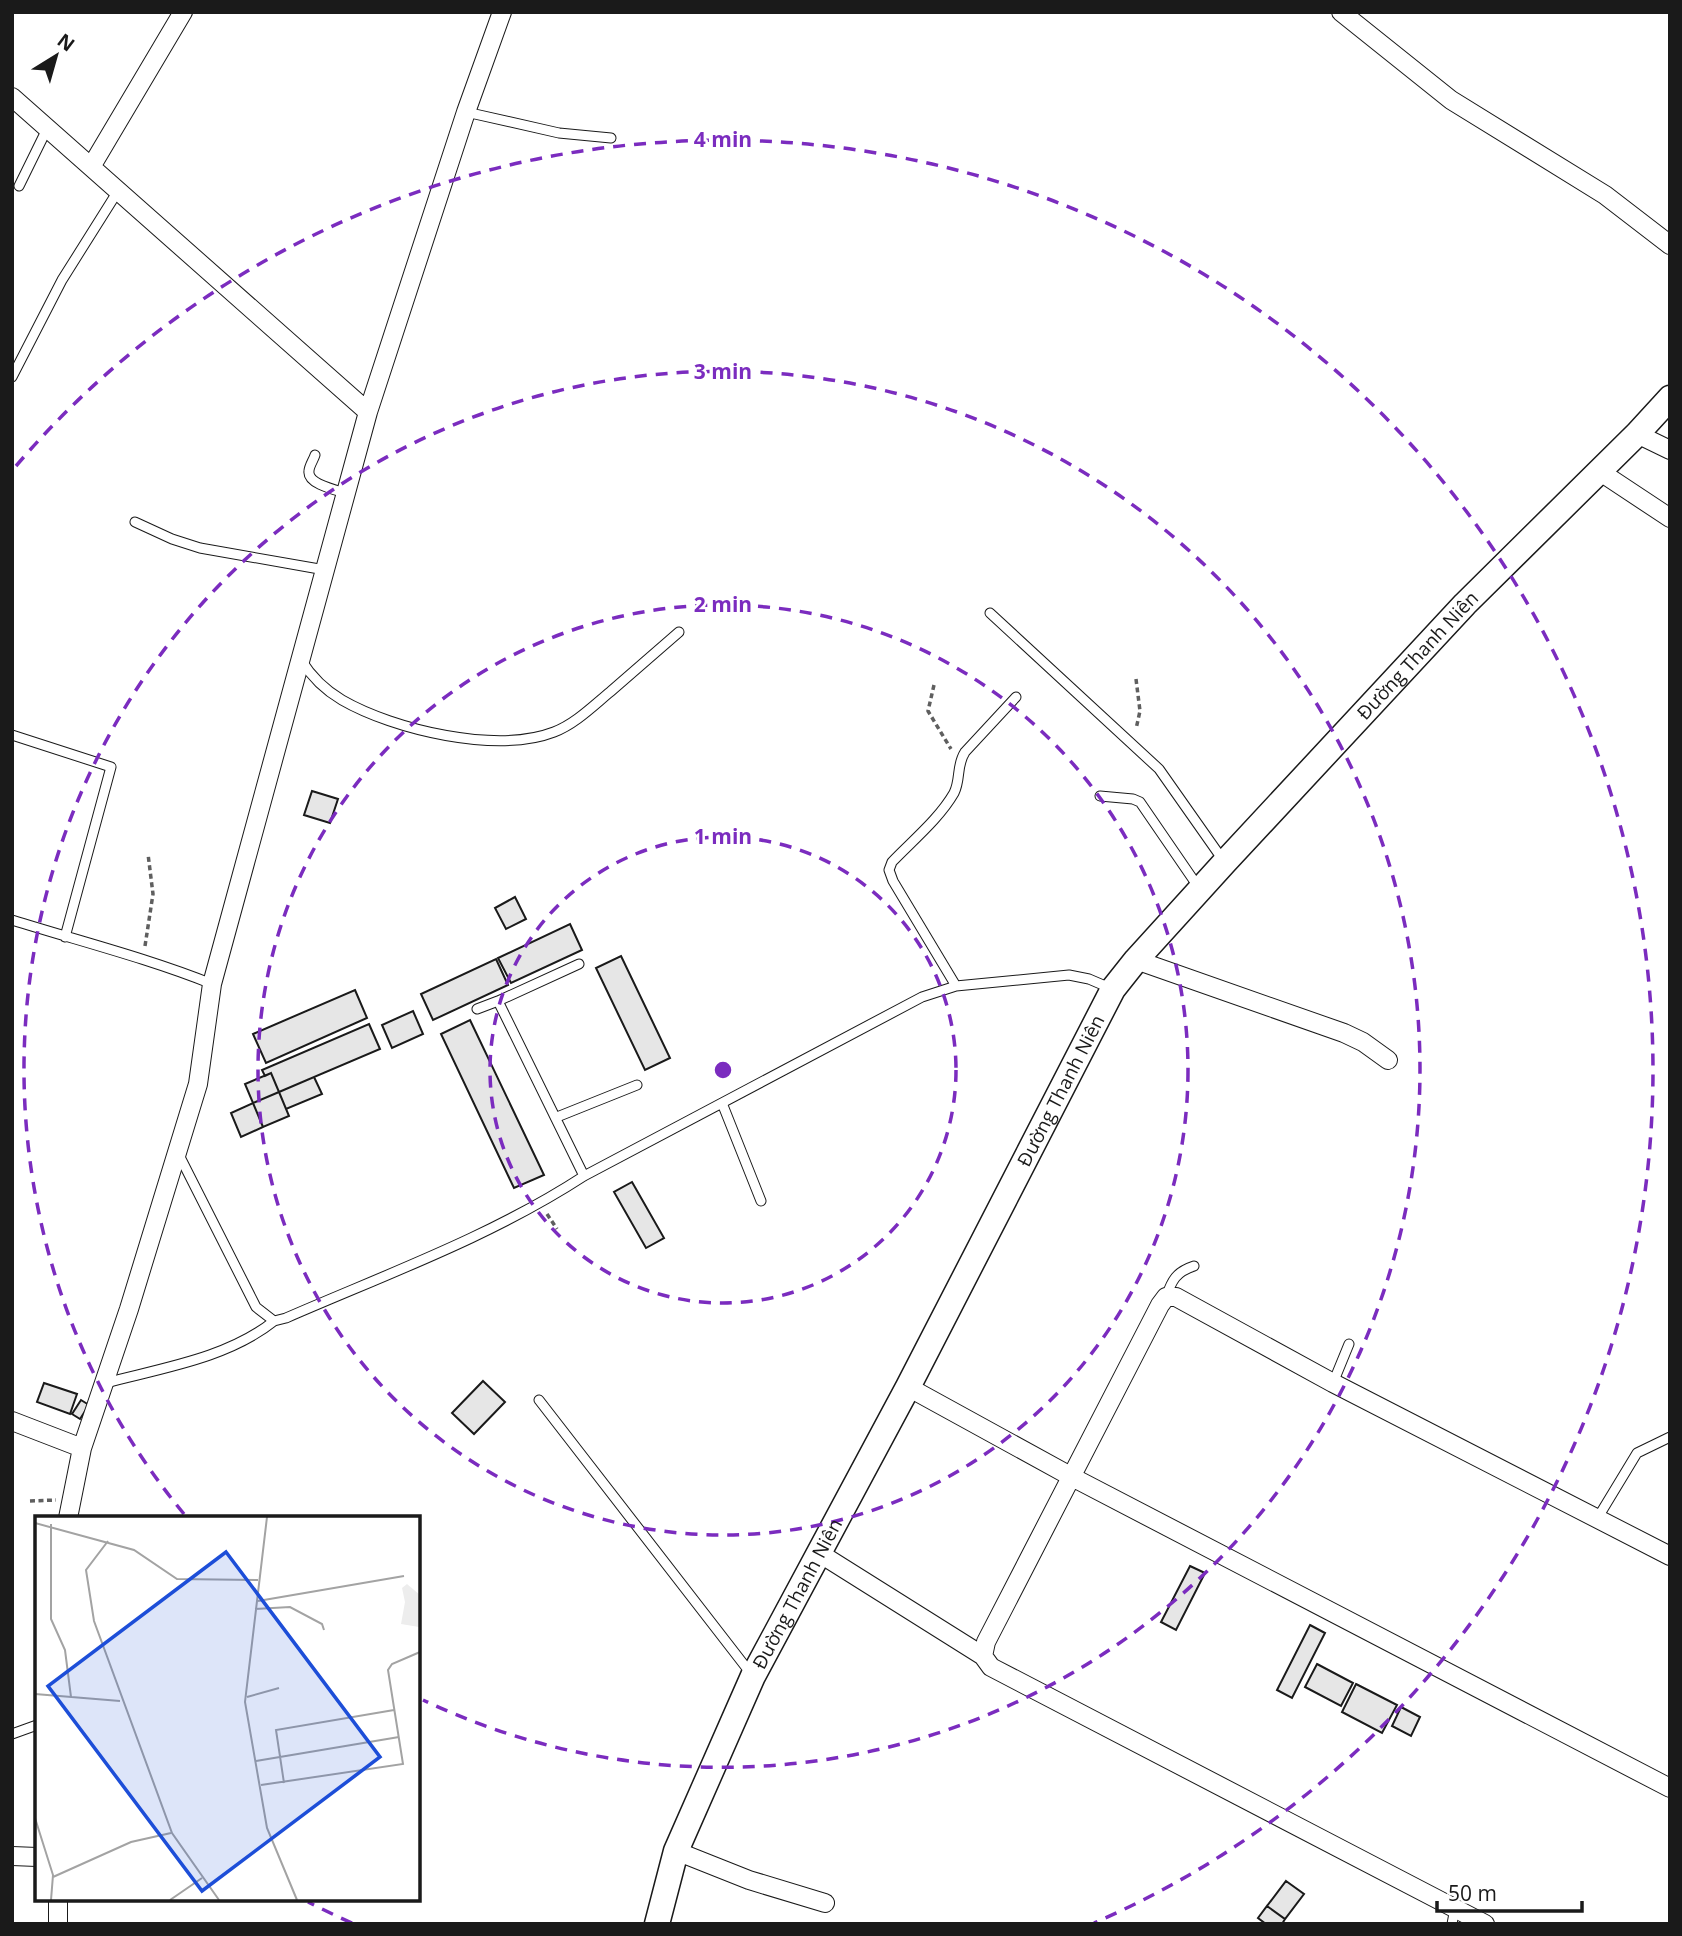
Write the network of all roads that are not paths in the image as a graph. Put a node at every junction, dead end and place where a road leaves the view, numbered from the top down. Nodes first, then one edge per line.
1 (183, 12) edge
2 (502, 12) edge
3 (1341, 12) edge
4 (12, 97) edge
5 (466, 112) junction
6 (47, 128) junction
7 (611, 138) dead end
8 (91, 167) junction
9 (19, 186) dead end
10 (118, 191) junction
11 (1670, 245) edge
12 (12, 377) edge
13 (1670, 398) edge
14 (368, 412) junction
15 (1637, 434) junction
16 (1670, 450) edge
17 (316, 455) dead end
18 (1599, 471) junction
19 (346, 493) junction
20 (1670, 519) edge
21 (135, 522) dead end
22 (325, 570) junction
23 (990, 612) dead end
24 (679, 632) dead end
25 (300, 660) junction
26 (1016, 697) dead end
27 (12, 735) edge
28 (1100, 796) dead end
29 (1225, 862) junction
30 (1200, 890) junction
31 (12, 920) edge
32 (65, 937) junction
33 (1136, 960) junction
34 (579, 964) dead end
35 (212, 984) junction
36 (956, 986) junction
37 (1113, 989) junction
38 (498, 1001) junction
39 (477, 1009) dead end
40 (1388, 1060) dead end
41 (637, 1085) dead end
42 (722, 1102) junction
43 (557, 1118) junction
44 (178, 1152) junction
45 (584, 1176) junction
46 (761, 1201) dead end
47 (1194, 1265) dead end
48 (1166, 1297) junction
49 (274, 1321) junction
50 (1349, 1344) dead end
51 (104, 1383) junction
52 (1333, 1383) junction
53 (908, 1387) junction
54 (539, 1400) dead end
55 (12, 1421) edge
56 (1670, 1437) edge
57 (82, 1448) junction
58 (1072, 1477) junction
59 (68, 1516) edge
60 (1597, 1519) junction
61 (819, 1553) junction
62 (1670, 1556) edge
63 (983, 1656) junction
64 (753, 1676) junction
65 (35, 1726) edge
66 (12, 1734) edge
67 (1670, 1788) edge
68 (676, 1851) junction
69 (12, 1856) edge
70 (35, 1857) edge
71 (58, 1901) edge
72 (825, 1903) dead end
73 (1454, 1916) edge
74 (58, 1924) edge
75 (657, 1924) edge
76 (1485, 1924) edge

1 - 8 street
2 - 5 street
3 - 11 street
4 - 6 street
5 - 7 lane
5 - 14 street
6 - 8 street
6 - 9 lane
8 - 10 street
10 - 12 lane
10 - 14 street
13 - 15 main road, Đường Thanh Niên
14 - 19 street
15 - 16 street
15 - 18 main road, Đường Thanh Niên
17 - 19 lane
18 - 20 street
18 - 29 main road, Đường Thanh Niên
19 - 22 street
21 - 22 lane
22 - 25 street
23 - 29 lane
24 - 25 lane
25 - 35 street
26 - 36 lane
27 - 32 lane
28 - 30 lane
29 - 30 main road, Đường Thanh Niên
30 - 33 main road, Đường Thanh Niên
31 - 32 lane
32 - 35 lane
33 - 37 main road, Đường Thanh Niên
33 - 40 street
34 - 38 lane
35 - 44 street
36 - 37 lane
36 - 42 lane
37 - 53 main road, Đường Thanh Niên
38 - 39 lane
38 - 43 lane
41 - 43 lane
42 - 45 lane
42 - 46 lane
43 - 45 lane
44 - 49 lane
44 - 51 street
45 - 49 lane
47 - 48 lane
48 - 52 street
48 - 58 street
49 - 51 lane
50 - 52 lane
51 - 57 street
52 - 60 street
53 - 58 street
53 - 61 main road, Đường Thanh Niên
54 - 64 lane
55 - 57 street
56 - 60 lane
57 - 59 street
58 - 63 street
58 - 67 street
60 - 62 street
61 - 63 street
61 - 64 main road, Đường Thanh Niên
63 - 73 street
64 - 68 main road, Đường Thanh Niên
65 - 66 lane
68 - 72 street
68 - 75 main road, Đường Thanh Niên
69 - 70 street
71 - 74 street
73 - 76 street

